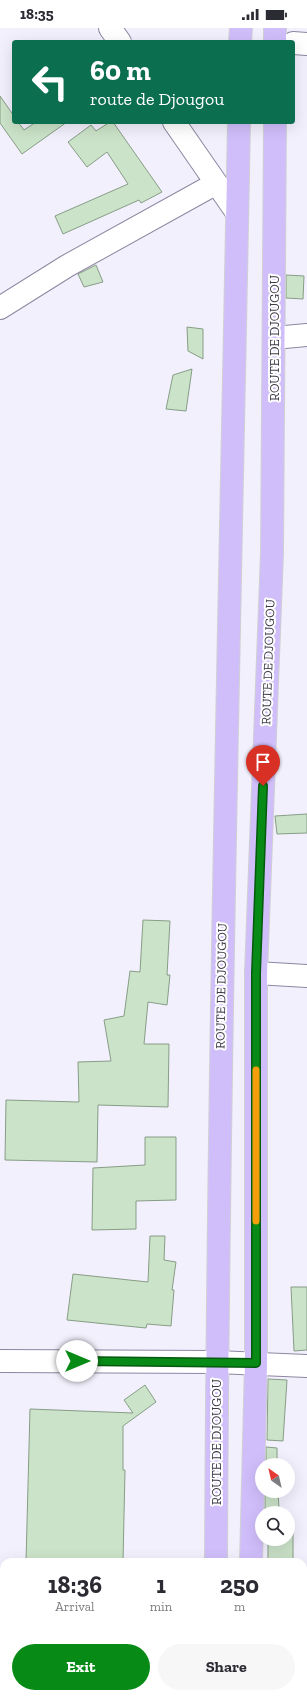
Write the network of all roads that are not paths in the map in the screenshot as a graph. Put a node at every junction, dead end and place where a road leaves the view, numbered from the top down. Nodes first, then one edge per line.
1 (110, 28) edge
2 (240, 28) edge
3 (275, 28) edge
4 (119, 40) edge
5 (240, 40) edge
6 (275, 40) edge
7 (295, 43) edge
8 (307, 44) edge
9 (175, 124) edge
10 (239, 124) edge
11 (275, 124) edge
12 (216, 184) junction
13 (237, 213) junction
14 (0, 308) edge
15 (307, 335) edge
16 (274, 338) junction
17 (256, 973) junction
18 (307, 976) edge
19 (0, 1361) edge
20 (217, 1362) junction
21 (256, 1363) junction
22 (307, 1366) edge
23 (216, 1558) edge
24 (251, 1558) edge

1 - 4 street
2 - 5 highway
3 - 6 highway
7 - 8 street
9 - 12 street
10 - 13 highway, ROUTE DE DJOUGOU
11 - 16 highway, ROUTE DE DJOUGOU
12 - 13 street
12 - 14 street
13 - 20 highway, ROUTE DE DJOUGOU
15 - 16 street
16 - 17 highway, ROUTE DE DJOUGOU
17 - 18 street
17 - 21 highway, ROUTE DE DJOUGOU
19 - 20 street
20 - 21 street
20 - 23 highway, ROUTE DE DJOUGOU
21 - 22 street
21 - 24 highway, ROUTE DE DJOUGOU

